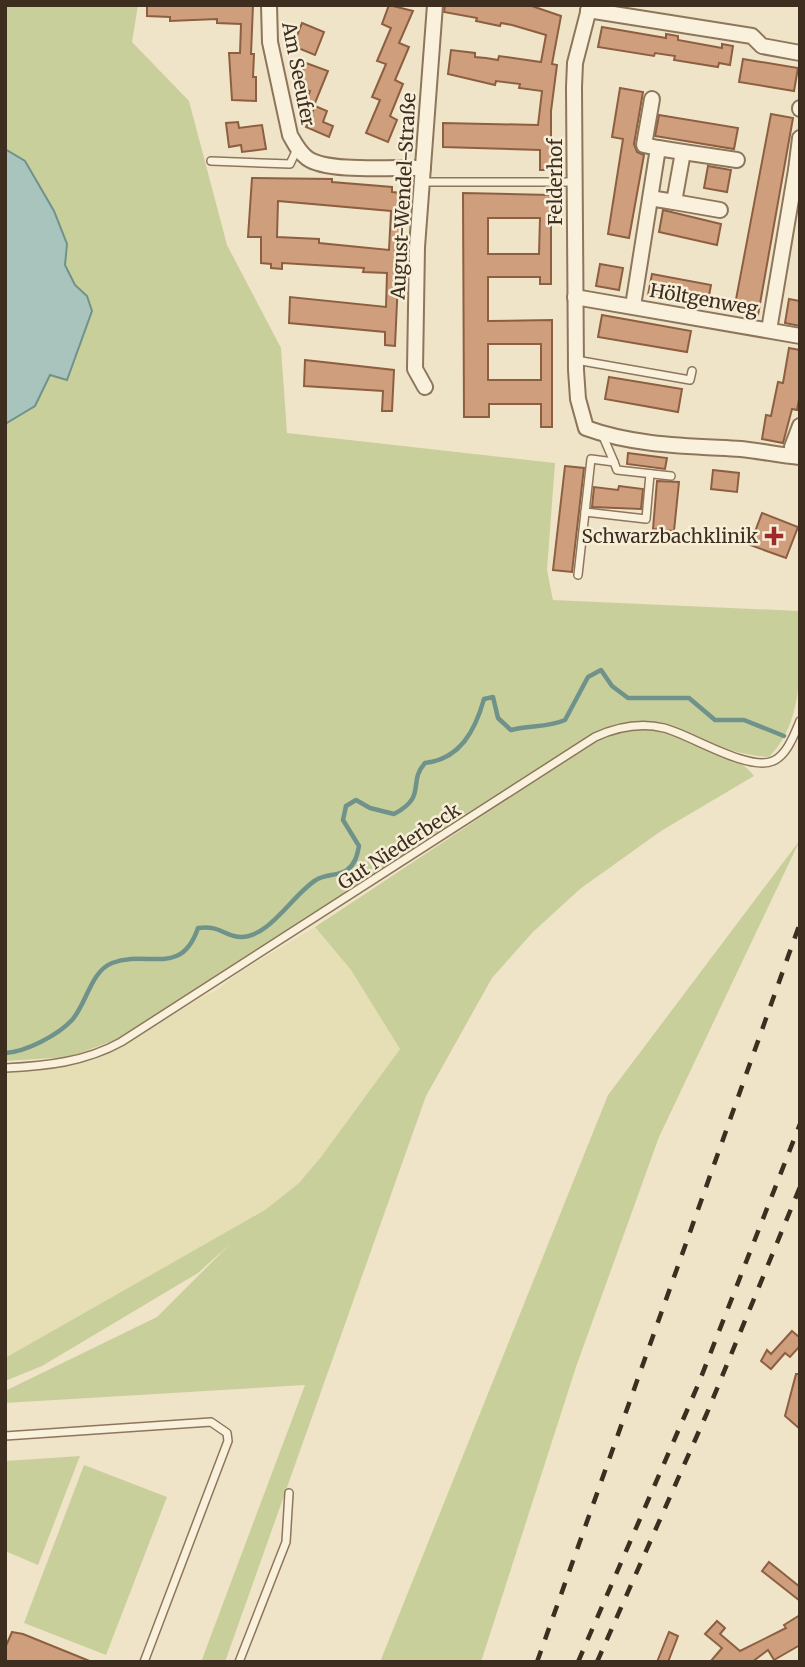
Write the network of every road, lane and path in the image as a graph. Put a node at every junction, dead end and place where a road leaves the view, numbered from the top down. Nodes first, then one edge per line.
1 (268, 5) edge
2 (435, 5) edge
3 (589, 8) edge
4 (800, 53) edge
5 (652, 99) dead end
6 (800, 138) edge
7 (659, 148) junction
8 (297, 149) junction
9 (683, 152) junction
10 (737, 160) dead end
11 (211, 161) dead end
12 (798, 170) edge
13 (422, 175) junction
14 (575, 182) junction
15 (650, 198) junction
16 (674, 202) junction
17 (720, 210) dead end
18 (794, 223) edge
19 (575, 297) junction
20 (633, 306) junction
21 (769, 330) junction
22 (800, 336) edge
23 (576, 360) junction
24 (692, 371) dead end
25 (425, 387) dead end
26 (800, 426) edge
27 (602, 434) junction
28 (796, 452) edge
29 (614, 462) junction
30 (650, 474) junction
31 (671, 476) dead end
32 (585, 512) junction
33 (579, 575) dead end
34 (800, 721) edge
35 (5, 1068) edge
36 (5, 1436) edge
37 (289, 1493) dead end
38 (144, 1662) edge
39 (239, 1662) edge

1 - 8 street, Am Seeufer
2 - 13 street, August-Wendel-Straße
3 - 4 street
3 - 14 street, Felderhof
5 - 7 street
6 - 12 street, Höltgenweg
7 - 9 street
7 - 15 street, Höltgenweg
8 - 11 lane, Am Seeufer
8 - 13 street, Am Seeufer
9 - 10 street
9 - 16 street
12 - 18 street, Höltgenweg
13 - 14 lane
13 - 25 street, August-Wendel-Straße
14 - 19 street, Felderhof
15 - 16 street
15 - 20 street, Höltgenweg
16 - 17 street
18 - 21 street, Höltgenweg
19 - 20 street, Höltgenweg
19 - 23 street, Felderhof
20 - 21 street, Höltgenweg
21 - 22 street, Höltgenweg
23 - 24 lane
23 - 27 street, Felderhof
26 - 28 street
27 - 28 street
27 - 29 lane
29 - 30 lane
29 - 32 lane
30 - 31 lane
30 - 32 lane
32 - 33 lane
34 - 35 lane, Gut Niederbeck
36 - 38 lane
37 - 39 lane

